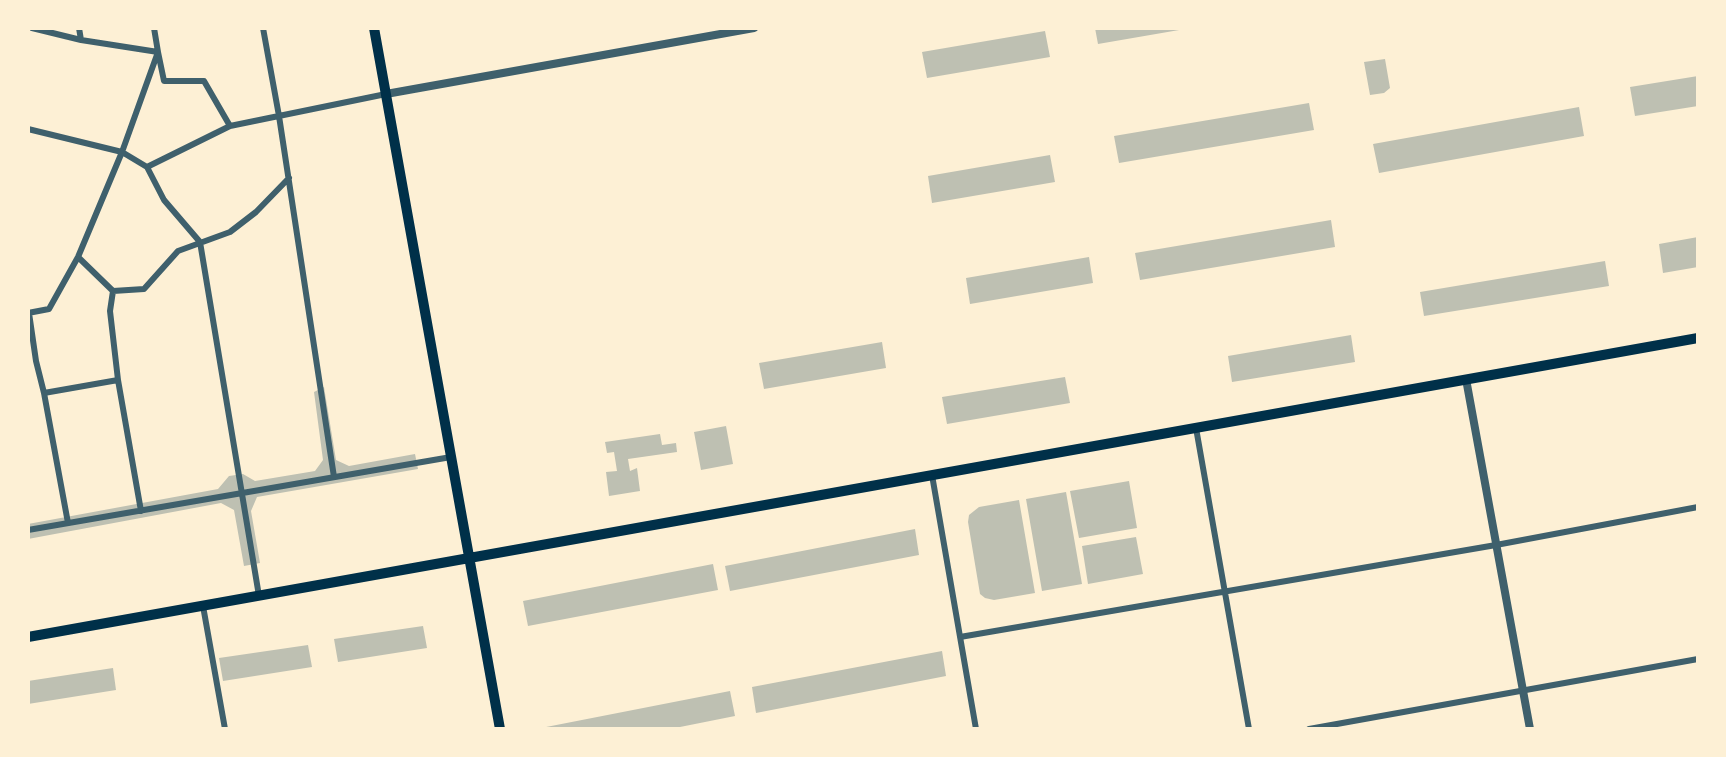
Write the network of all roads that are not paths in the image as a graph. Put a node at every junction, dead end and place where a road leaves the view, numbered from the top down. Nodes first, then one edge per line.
1 (32, 28) edge
2 (79, 28) edge
3 (154, 28) edge
4 (263, 28) edge
5 (374, 28) edge
6 (754, 28) edge
7 (81, 40) junction
8 (158, 52) junction
9 (386, 94) junction
10 (279, 116) junction
11 (230, 126) junction
12 (28, 130) edge
13 (122, 152) junction
14 (147, 167) junction
15 (289, 178) junction
16 (200, 242) junction
17 (78, 257) junction
18 (113, 291) junction
19 (29, 313) edge
20 (1698, 338) edge
21 (36, 360) junction
22 (28, 362) edge
23 (118, 380) junction
24 (1466, 380) junction
25 (44, 393) junction
26 (1196, 428) junction
27 (451, 457) junction
28 (932, 475) junction
29 (334, 477) junction
30 (242, 493) junction
31 (1698, 507) edge
32 (141, 511) junction
33 (68, 523) junction
34 (28, 530) edge
35 (1496, 545) junction
36 (469, 558) junction
37 (1225, 592) junction
38 (259, 596) junction
39 (203, 606) junction
40 (28, 637) edge
41 (960, 637) junction
42 (1698, 659) edge
43 (1523, 691) junction
44 (1320, 728) edge
45 (225, 729) edge
46 (499, 729) edge
47 (976, 729) edge
48 (1250, 729) edge
49 (1308, 729) edge
50 (1530, 729) edge

1 - 7 street
2 - 7 street
3 - 8 street
4 - 10 street
5 - 9 main road
6 - 9 street
7 - 8 street
8 - 11 street
8 - 13 street
9 - 10 street
9 - 27 main road
10 - 11 street
10 - 15 street
11 - 14 street
12 - 13 street
13 - 14 street
13 - 17 street
14 - 16 street
15 - 16 street
15 - 29 street
16 - 18 street
16 - 30 street
17 - 18 street
17 - 19 street
18 - 23 street
19 - 21 street
20 - 24 main road
21 - 22 street
21 - 25 street
23 - 25 street
23 - 32 street
24 - 26 main road
24 - 35 street
25 - 33 street
26 - 28 main road
26 - 37 street
27 - 29 street
27 - 36 main road
28 - 36 main road
28 - 41 street
29 - 30 street
30 - 32 street
30 - 38 street
31 - 35 street
32 - 33 street
33 - 34 street
35 - 37 street
35 - 43 street
36 - 38 main road
36 - 46 main road
37 - 41 street
37 - 48 street
38 - 39 main road
39 - 40 main road
39 - 45 street
41 - 47 street
42 - 43 street
43 - 44 street
43 - 50 street
44 - 49 street

